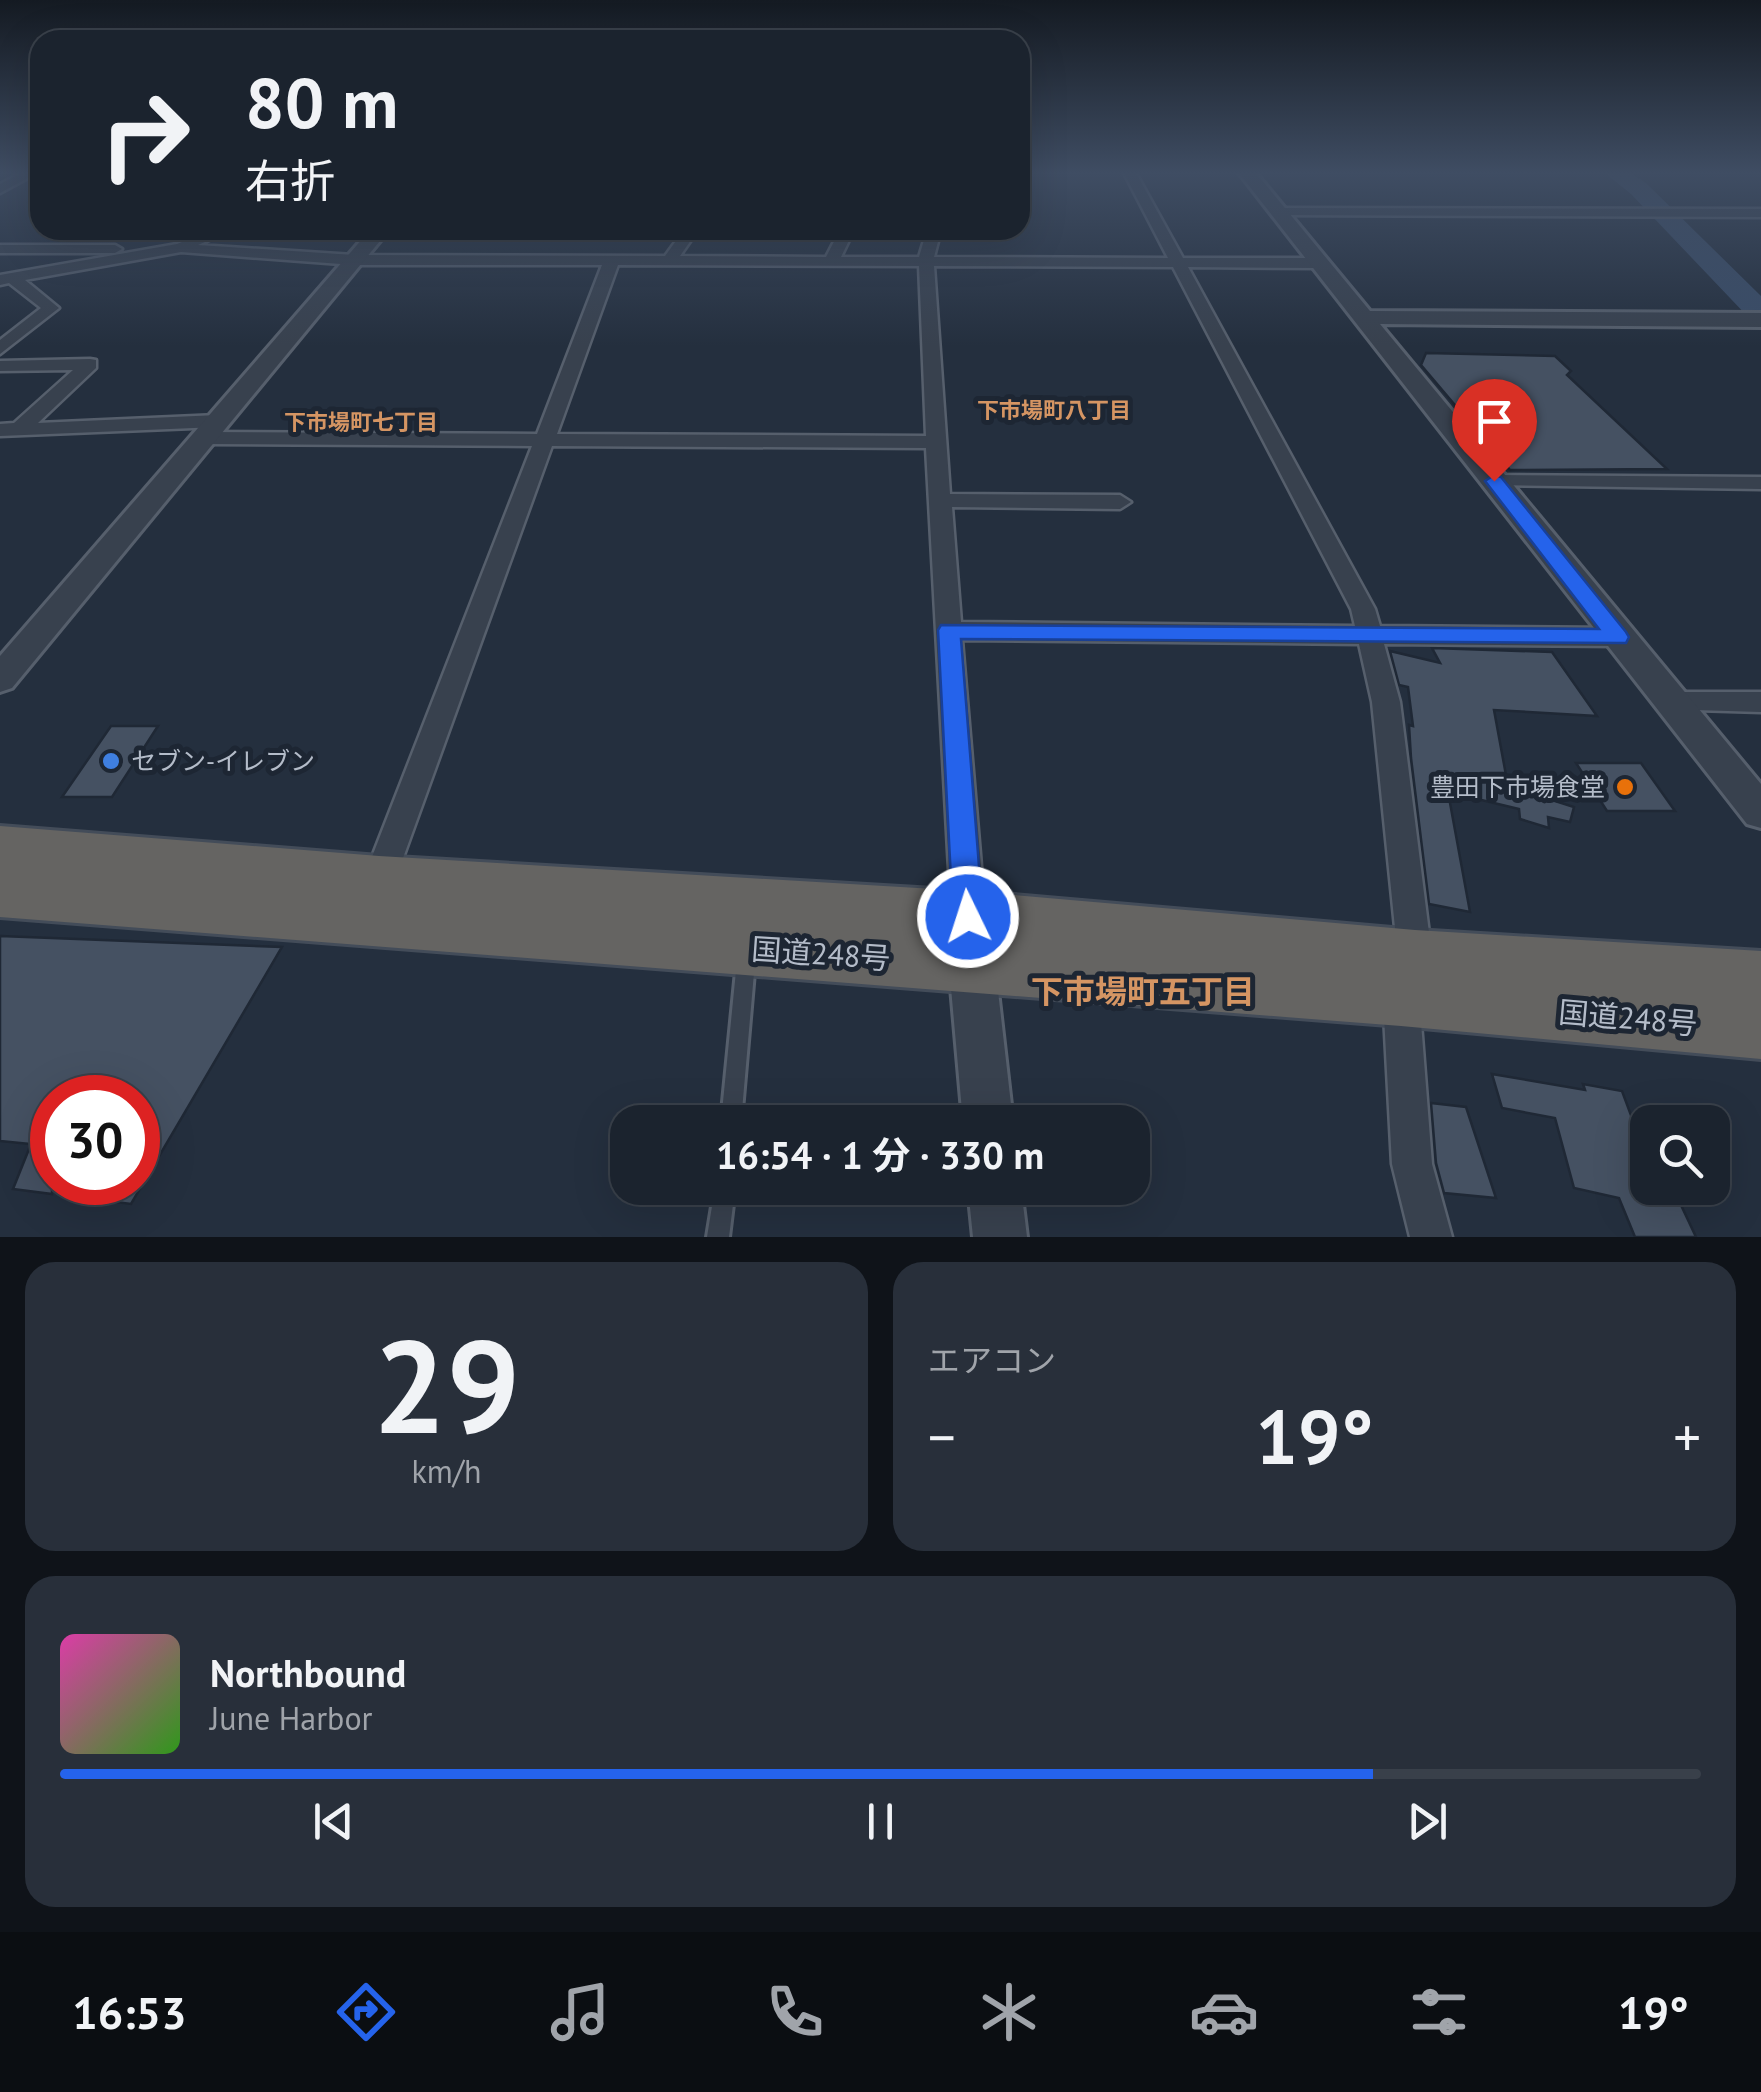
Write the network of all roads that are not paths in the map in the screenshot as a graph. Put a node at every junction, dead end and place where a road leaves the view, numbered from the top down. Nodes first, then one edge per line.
1 (1162, 231) edge
2 (1293, 231) edge
3 (196, 240) edge
4 (371, 240) edge
5 (685, 240) edge
6 (842, 240) edge
7 (931, 240) edge
8 (0, 249) edge
9 (167, 250) junction
10 (354, 260) junction
11 (612, 260) junction
12 (670, 260) junction
13 (926, 261) junction
14 (832, 262) junction
15 (1180, 262) junction
16 (1320, 263) junction
17 (6, 279) edge
18 (1366, 317) junction
19 (1760, 320) edge
20 (0, 348) edge
21 (0, 366) edge
22 (10, 430) edge
23 (211, 430) junction
24 (544, 438) junction
25 (934, 442) junction
26 (1494, 481) junction
27 (1761, 484) edge
28 (939, 500) junction
29 (1120, 502) dead end
30 (949, 630) junction
31 (1371, 634) junction
32 (1618, 637) junction
33 (0, 680) edge
34 (1672, 702) junction
35 (1761, 702) edge
36 (1761, 812) edge
37 (0, 849) edge
38 (378, 880) junction
39 (0, 892) edge
40 (970, 941) junction
41 (748, 948) junction
42 (1408, 977) junction
43 (1761, 978) edge
44 (1761, 1028) edge
45 (733, 1105) edge
46 (986, 1105) edge
47 (723, 1205) edge
48 (996, 1205) edge
49 (718, 1237) edge
50 (1000, 1237) edge
51 (1431, 1237) edge

1 - 15 street
2 - 16 street
3 - 9 street
4 - 10 street
5 - 12 street
6 - 14 street
7 - 13 street
8 - 9 street
9 - 10 street
9 - 17 street
10 - 11 street
10 - 23 street
11 - 12 street
11 - 24 street
12 - 14 street
13 - 14 street
13 - 15 street
13 - 25 street
15 - 16 street
15 - 31 street
16 - 18 street
17 - 20 street
18 - 19 street
18 - 26 street
21 - 22 street
22 - 23 street
23 - 24 street
23 - 33 street
24 - 25 street
24 - 38 street
25 - 28 street
26 - 27 street
26 - 32 street
28 - 29 street
28 - 30 street
30 - 31 street
30 - 40 street
31 - 32 street
31 - 42 street
32 - 34 street
34 - 35 street
34 - 36 street
37 - 38 highway, 国道248号
38 - 40 highway, 国道248号
39 - 41 highway, 国道248号
40 - 41 highway, 国道248号
40 - 42 highway, 国道248号
40 - 46 street
41 - 45 lane
42 - 43 highway, 国道248号
42 - 44 highway, 国道248号
42 - 51 street
47 - 49 lane
48 - 50 street

